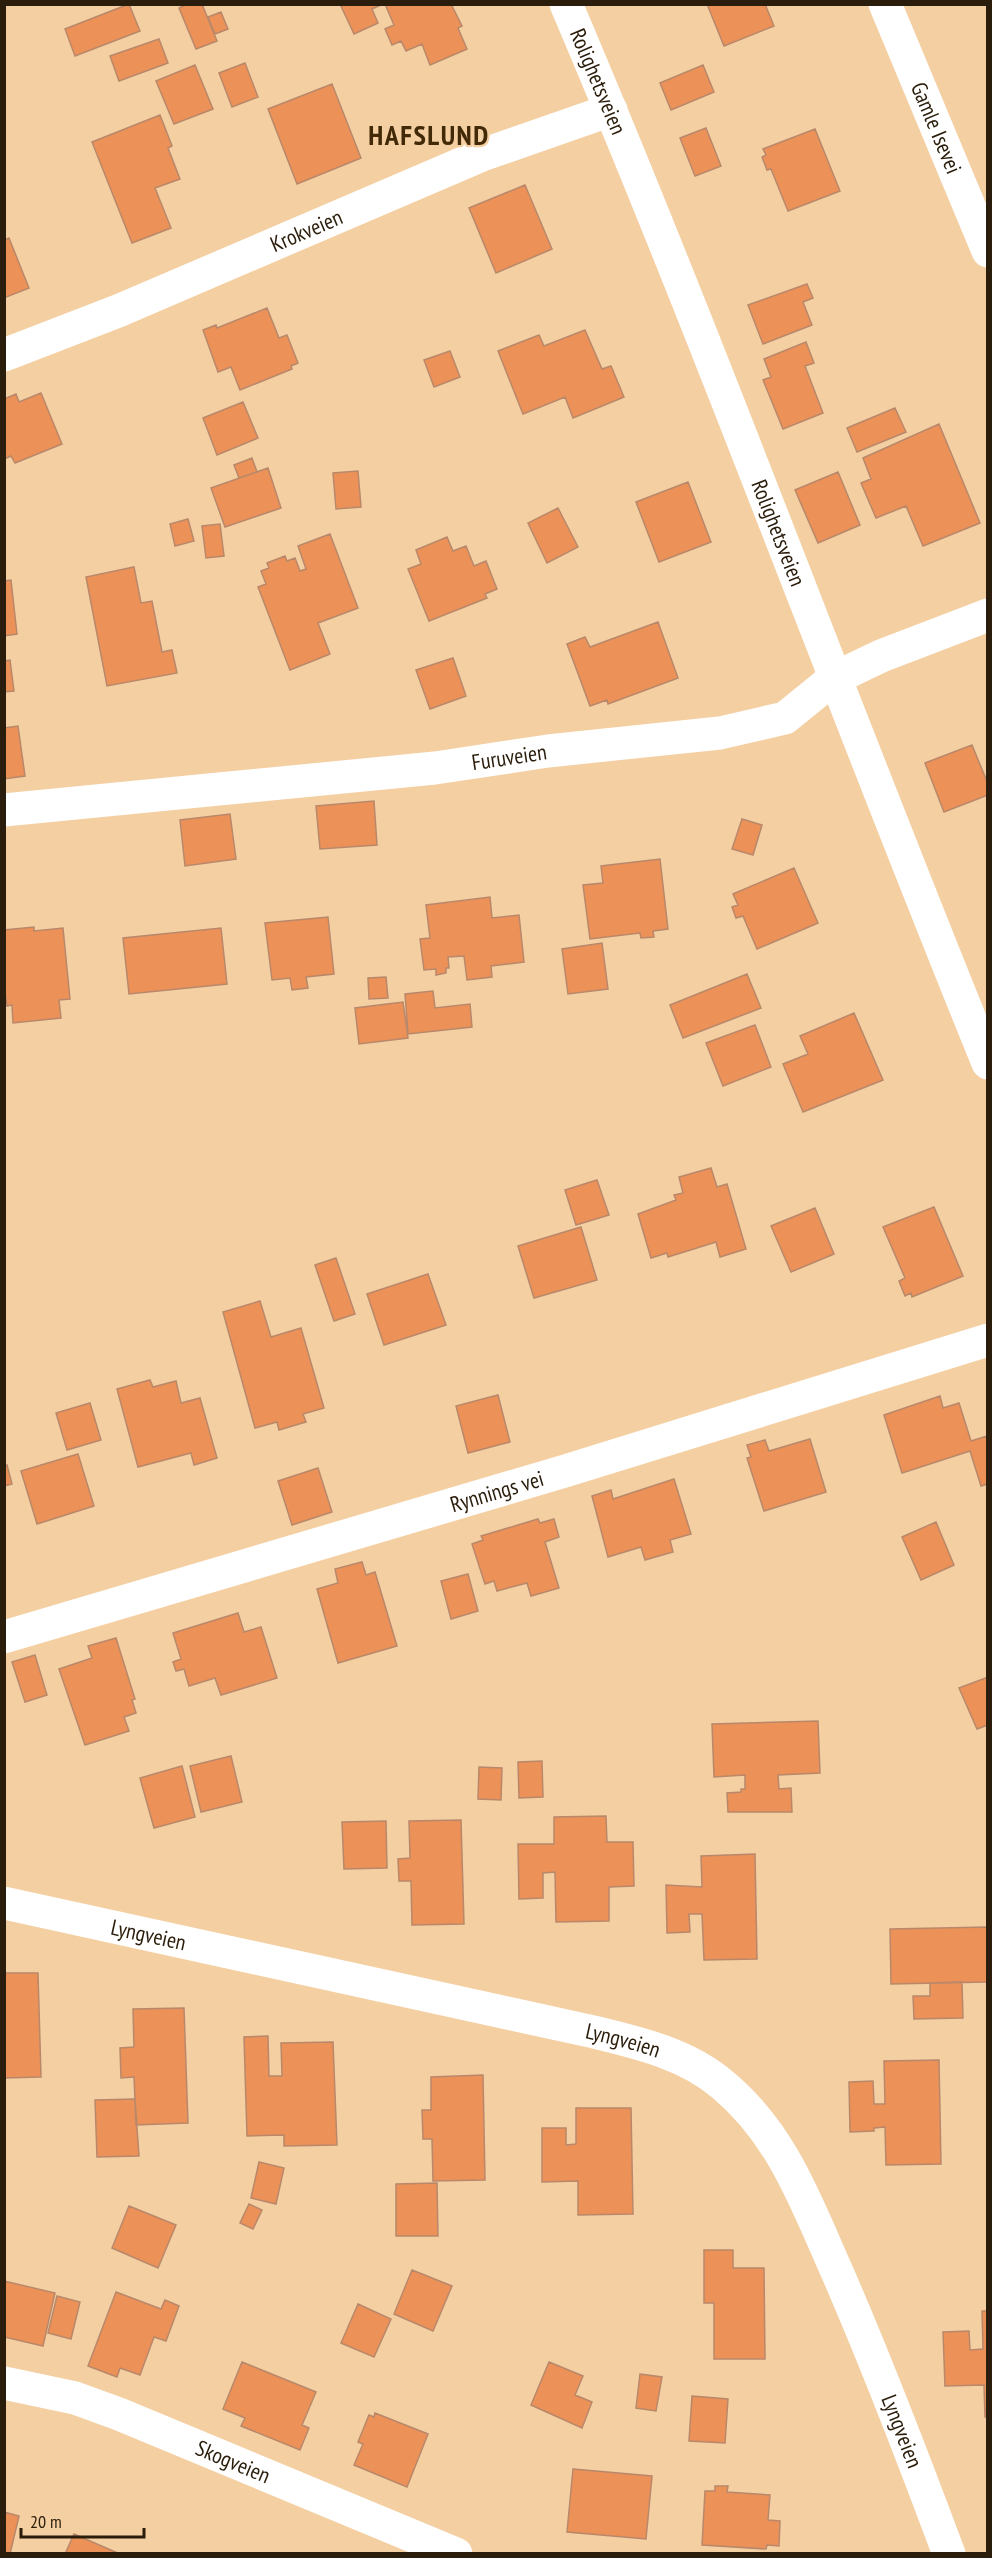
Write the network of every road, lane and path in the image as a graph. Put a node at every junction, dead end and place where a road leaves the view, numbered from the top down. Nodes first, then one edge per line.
1 (566, 4) edge
2 (885, 4) edge
3 (611, 110) junction
4 (987, 251) edge
5 (4, 355) edge
6 (987, 615) edge
7 (833, 679) junction
8 (4, 810) edge
9 (987, 1063) edge
10 (987, 1340) edge
11 (4, 1637) edge
12 (4, 1904) edge
13 (4, 2383) edge
14 (456, 2553) edge
15 (949, 2553) edge

1 - 3 street, Rolighetsveien
2 - 4 street, Gamle Isevei
3 - 5 street, Krokveien
3 - 7 street, Rolighetsveien
6 - 7 street, Furuveien
7 - 8 street, Furuveien
7 - 9 street, Rolighetsveien
10 - 11 street, Rynnings vei
12 - 15 street, Lyngveien
13 - 14 street, Skogveien

